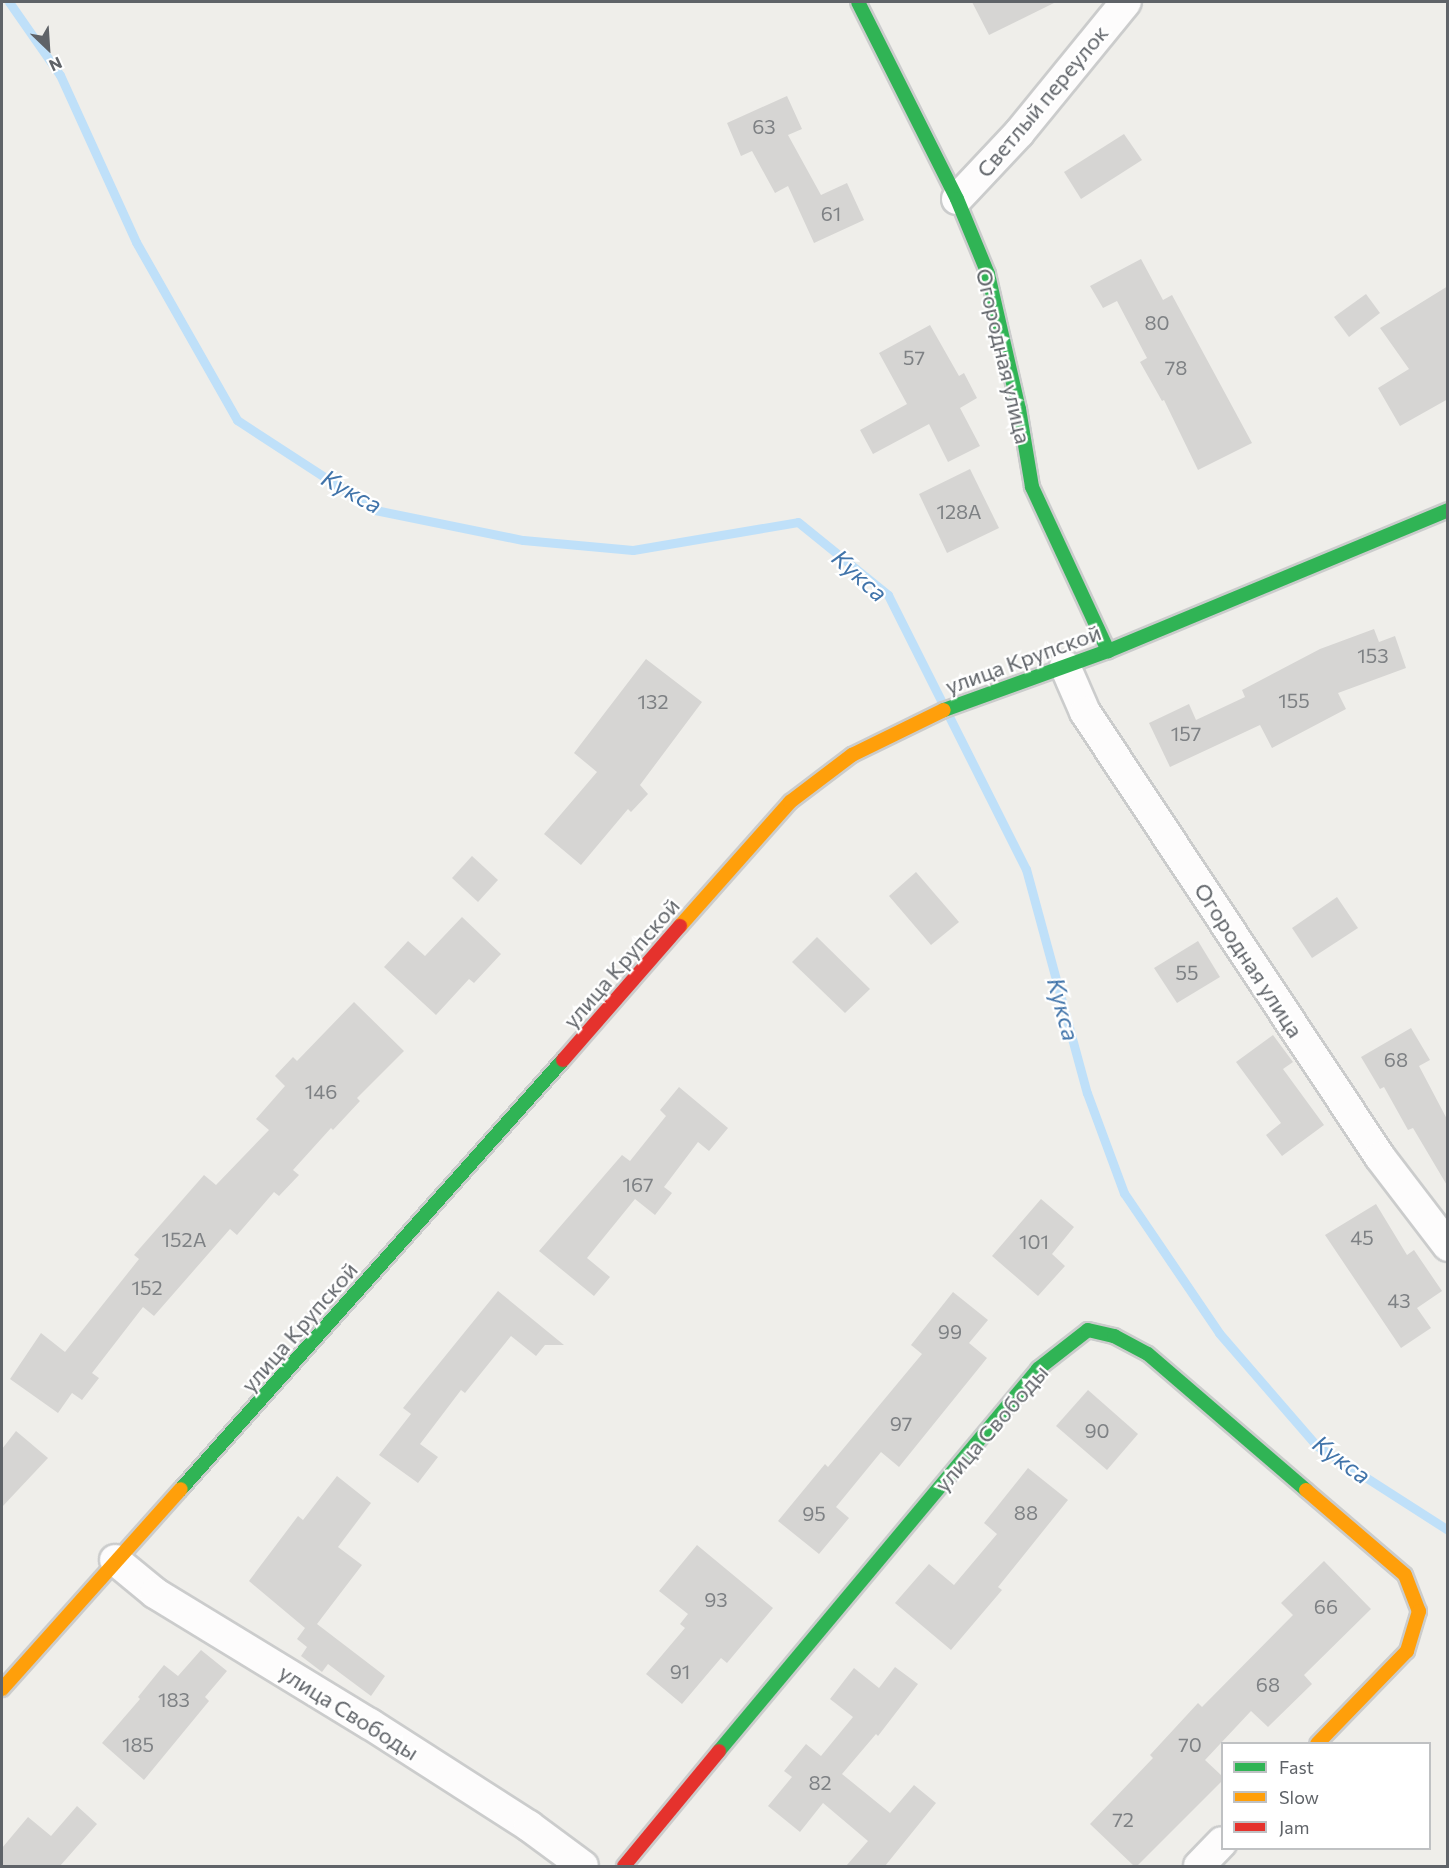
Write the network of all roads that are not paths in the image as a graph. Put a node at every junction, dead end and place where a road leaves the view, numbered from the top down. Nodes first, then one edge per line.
1 (858, 2) edge
2 (1126, 2) edge
3 (957, 199) junction
4 (1448, 510) edge
5 (1108, 651) junction
6 (1065, 666) junction
7 (1448, 1246) edge
8 (114, 1560) junction
9 (2, 1689) edge
10 (1318, 1742) edge
11 (1221, 1843) edge
12 (582, 1866) edge
13 (624, 1866) edge
14 (1199, 1866) edge

1 - 3 street, Огородная улица
2 - 3 street, Светлый переулок
3 - 5 street, Огородная улица
4 - 5 street, улица Крупской
5 - 6 street, улица Крупской
6 - 7 street, Огородная улица
6 - 8 street, улица Крупской
8 - 9 street, улица Крупской
8 - 12 street, улица Свободы
10 - 13 street, улица Свободы
11 - 14 street

